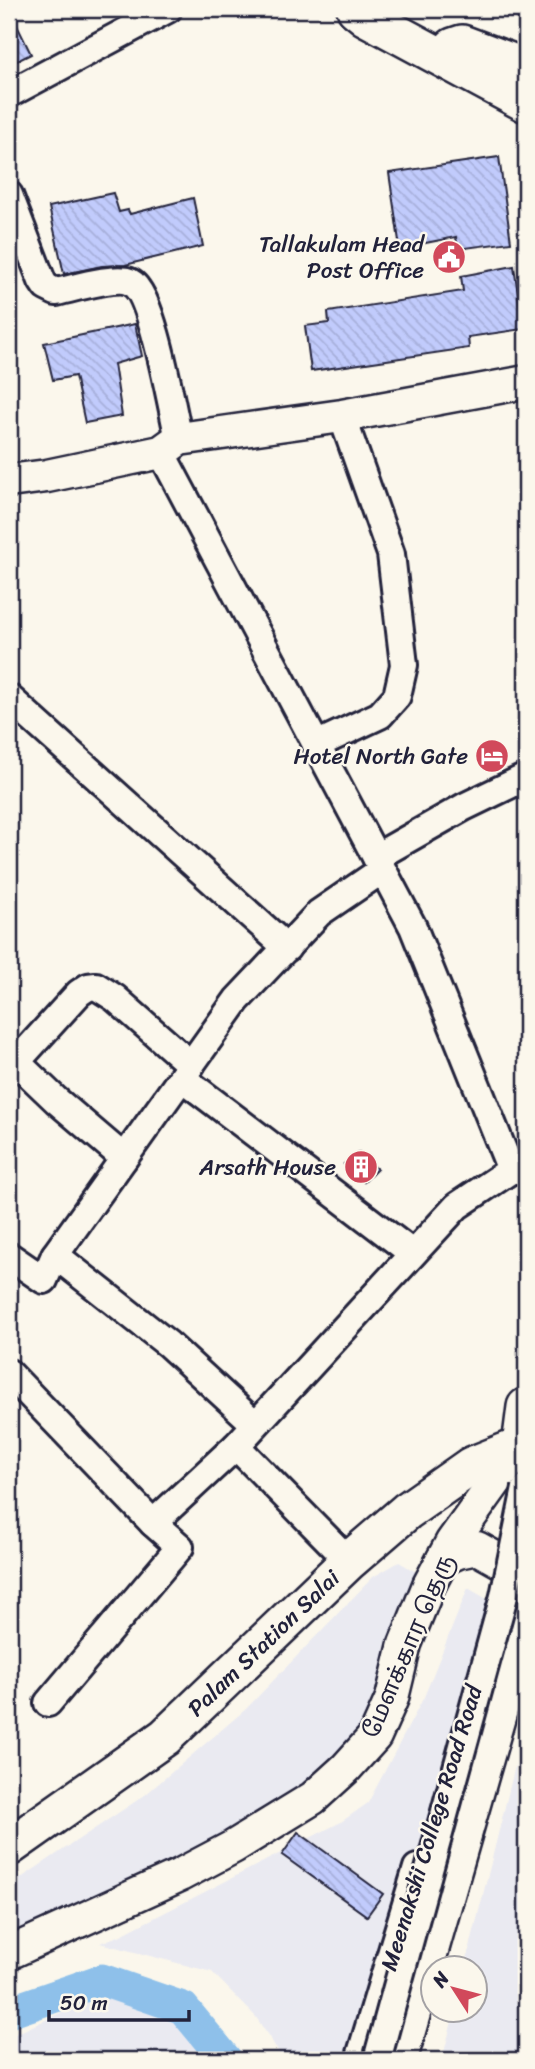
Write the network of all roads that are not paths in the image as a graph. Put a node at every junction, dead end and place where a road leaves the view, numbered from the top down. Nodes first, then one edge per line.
1 (167, 9) edge
2 (356, 9) edge
3 (436, 53) junction
4 (526, 68) edge
5 (9, 94) edge
6 (526, 103) edge
7 (9, 195) edge
8 (526, 382) edge
9 (478, 391) junction
10 (526, 407) edge
11 (342, 416) junction
12 (170, 445) junction
13 (9, 481) edge
14 (9, 698) edge
15 (316, 745) junction
16 (526, 777) edge
17 (379, 863) junction
18 (287, 948) junction
19 (11, 1063) edge
20 (187, 1071) junction
21 (124, 1158) junction
22 (519, 1170) edge
23 (412, 1253) junction
24 (9, 1255) edge
25 (55, 1255) junction
26 (9, 1373) edge
27 (526, 1407) edge
28 (255, 1424) junction
29 (524, 1445) edge
30 (236, 1446) junction
31 (526, 1488) edge
32 (153, 1523) junction
33 (443, 1559) junction
34 (349, 1561) junction
35 (526, 1581) edge
36 (526, 1609) edge
37 (526, 1624) edge
38 (48, 1703) dead end
39 (9, 1847) edge
40 (9, 1954) edge
41 (359, 2060) edge
42 (377, 2060) edge
43 (398, 2060) edge

1 - 5 street
2 - 3 highway
3 - 4 highway
3 - 6 highway
7 - 12 street
8 - 9 main road
9 - 10 main road
9 - 11 main road
11 - 12 main road
11 - 15 street
12 - 13 main road
12 - 15 street
14 - 18 street
15 - 17 street
16 - 17 street
17 - 18 street
17 - 22 street
18 - 20 street
19 - 20 street
19 - 21 street
20 - 21 street
20 - 23 street
21 - 25 street
22 - 23 street
23 - 28 street
24 - 25 street
25 - 28 street
26 - 32 street
27 - 29 highway
28 - 30 street
29 - 33 main road, மேளக்கார தெரு
29 - 34 highway, Palam Station Salai
30 - 32 street
30 - 34 street
31 - 42 street, bridge
32 - 38 street
33 - 35 main road
33 - 40 main road, மேளக்கார தெரு
34 - 39 highway, Palam Station Salai
36 - 41 street, Meenakshi College Road Road
37 - 43 highway

